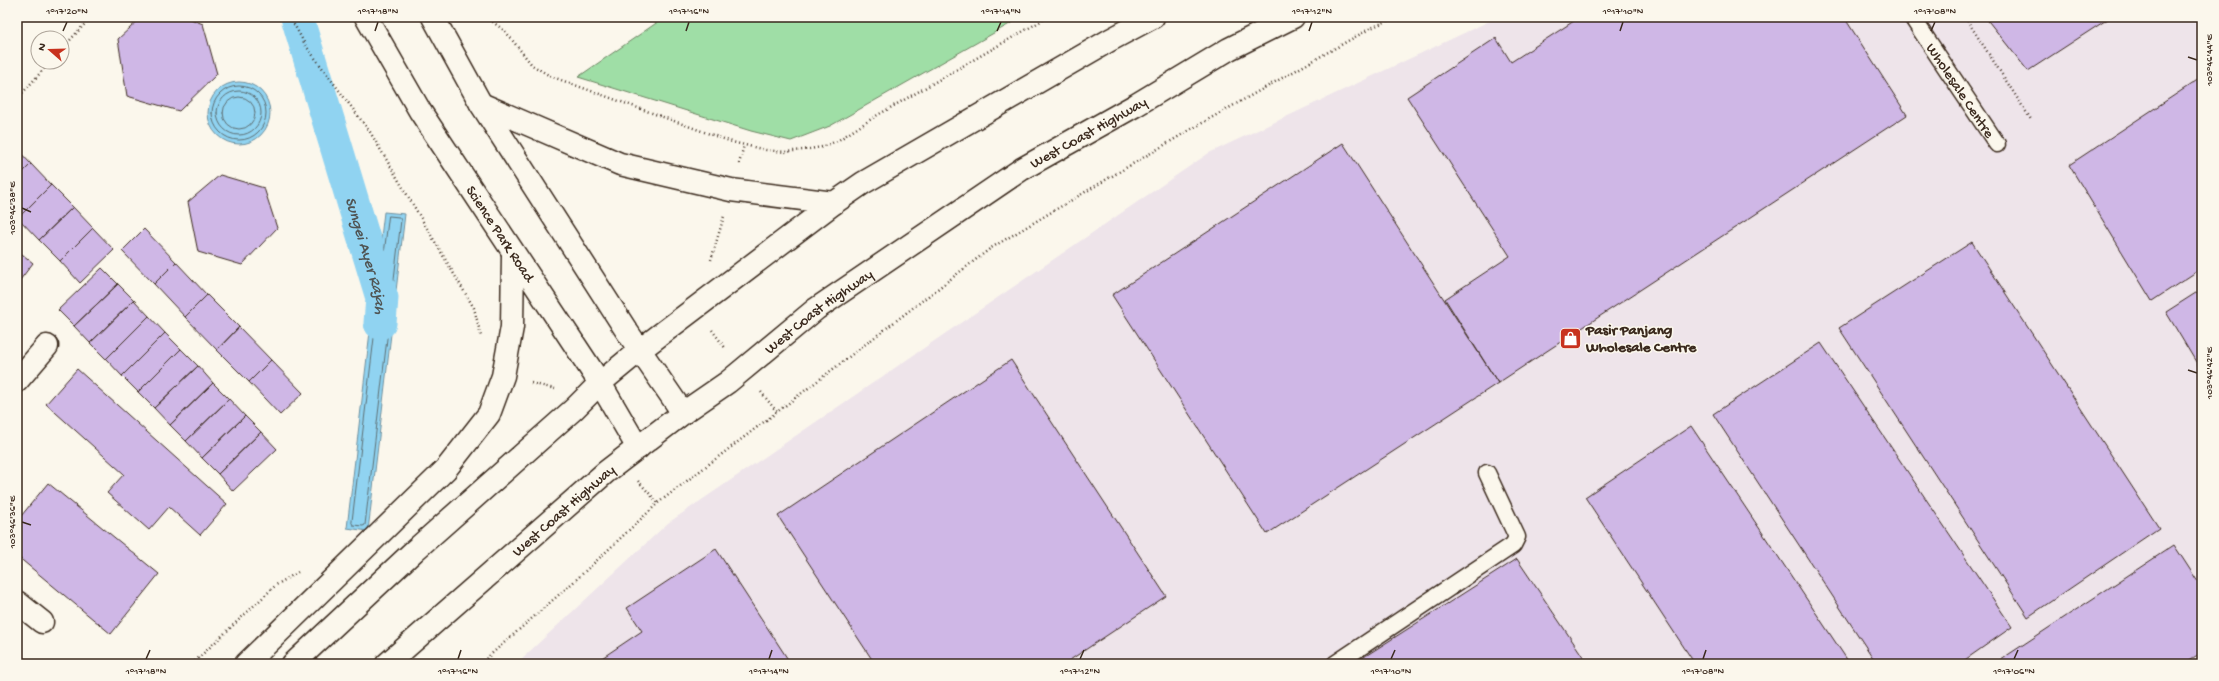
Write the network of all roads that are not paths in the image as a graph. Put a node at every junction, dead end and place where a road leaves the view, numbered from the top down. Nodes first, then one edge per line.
1 (366, 17) edge
2 (433, 17) edge
3 (1153, 17) edge
4 (1293, 17) edge
5 (1912, 17) edge
6 (481, 104) junction
7 (1997, 144) dead end
8 (834, 204) junction
9 (513, 254) junction
10 (47, 346) dead end
11 (640, 350) junction
12 (17, 381) edge
13 (600, 383) junction
14 (683, 413) junction
15 (638, 448) junction
16 (1487, 473) dead end
17 (17, 602) edge
18 (42, 622) dead end
19 (310, 657) edge
20 (246, 664) edge
21 (293, 664) edge
22 (387, 664) edge
23 (1335, 664) edge

1 - 9 main road, Science Park Road
2 - 6 main road
3 - 8 main road
4 - 14 main road, West Coast Highway
5 - 7 lane, Wholesale Centre
6 - 8 main road
6 - 11 main road
8 - 11 main road
9 - 13 main road, Science Park Road
9 - 20 main road
10 - 12 main road
11 - 13 main road
11 - 14 main road
13 - 15 main road, Science Park Road
13 - 19 main road
14 - 15 main road, West Coast Highway
15 - 22 main road, West Coast Highway
16 - 23 lane
17 - 18 main road
19 - 21 main road

